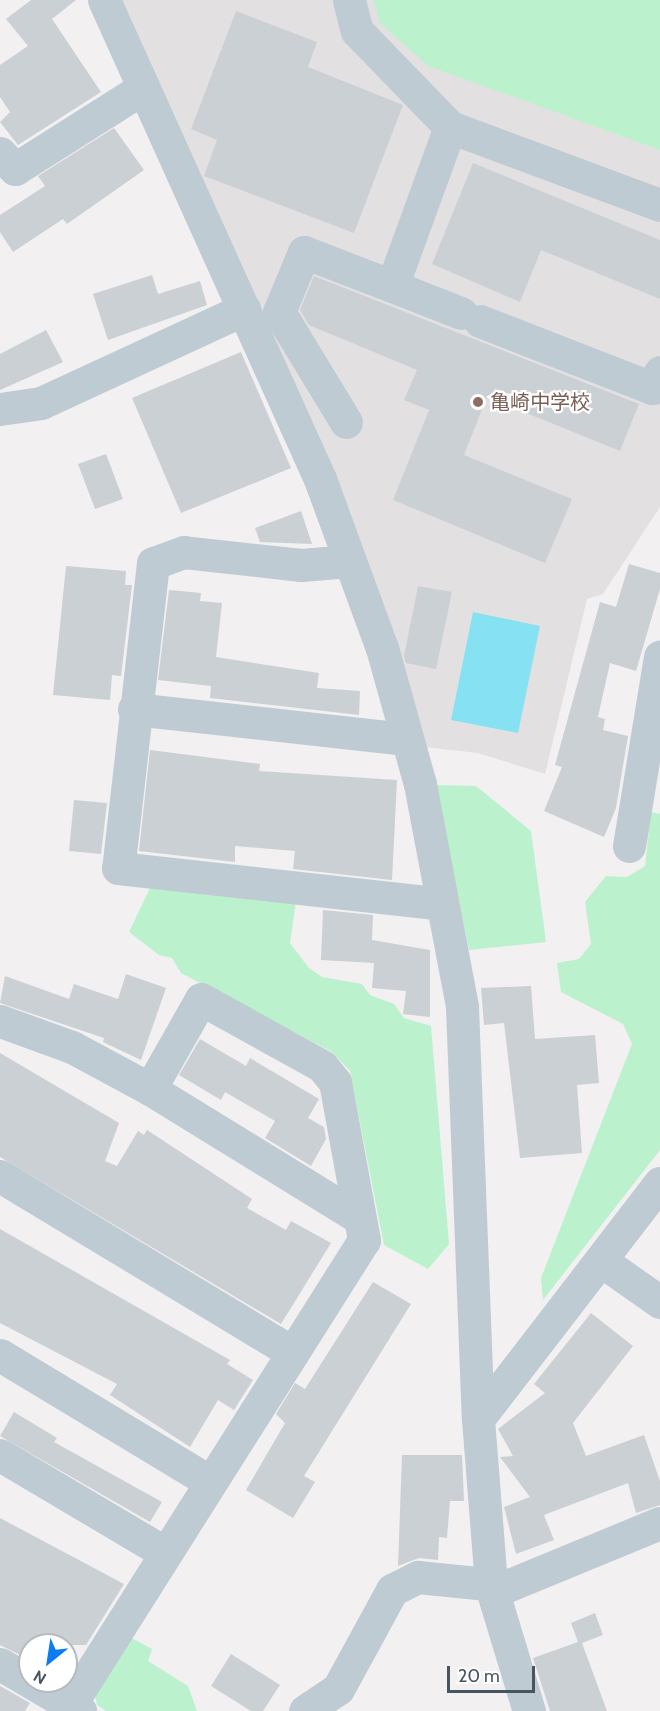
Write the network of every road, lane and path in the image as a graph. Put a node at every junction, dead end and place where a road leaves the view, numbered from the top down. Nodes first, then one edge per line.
1 (104, 0) edge
2 (349, 0) edge
3 (143, 88) junction
4 (450, 127) junction
5 (0, 153) edge
6 (660, 206) edge
7 (392, 286) junction
8 (244, 309) junction
9 (660, 372) edge
10 (0, 409) edge
11 (346, 422) dead end
12 (349, 561) junction
13 (660, 657) edge
14 (134, 709) junction
15 (406, 739) junction
16 (629, 846) dead end
17 (442, 904) junction
18 (0, 1021) edge
19 (150, 1089) junction
20 (0, 1176) edge
21 (660, 1183) edge
22 (360, 1218) junction
23 (603, 1262) junction
24 (660, 1302) edge
25 (292, 1352) junction
26 (0, 1355) edge
27 (478, 1419) junction
28 (0, 1455) edge
29 (209, 1481) junction
30 (660, 1523) edge
31 (164, 1552) junction
32 (491, 1586) junction
33 (0, 1664) edge
34 (75, 1708) edge
35 (305, 1711) edge
36 (529, 1711) edge

1 - 3 street
2 - 4 street
3 - 5 street
3 - 8 street
4 - 6 street
4 - 7 street
7 - 9 street
7 - 11 street
8 - 10 street
8 - 12 street
12 - 14 street
12 - 15 street
13 - 16 street
14 - 15 street
14 - 17 street
15 - 17 street
17 - 27 street
18 - 19 street
19 - 22 street
19 - 22 street
20 - 25 street
21 - 23 street
22 - 25 street
23 - 24 street
23 - 27 street
25 - 29 street
26 - 29 street
27 - 32 street
28 - 31 street
29 - 31 street
30 - 32 street
31 - 34 street
32 - 35 street
32 - 36 street
33 - 34 street

